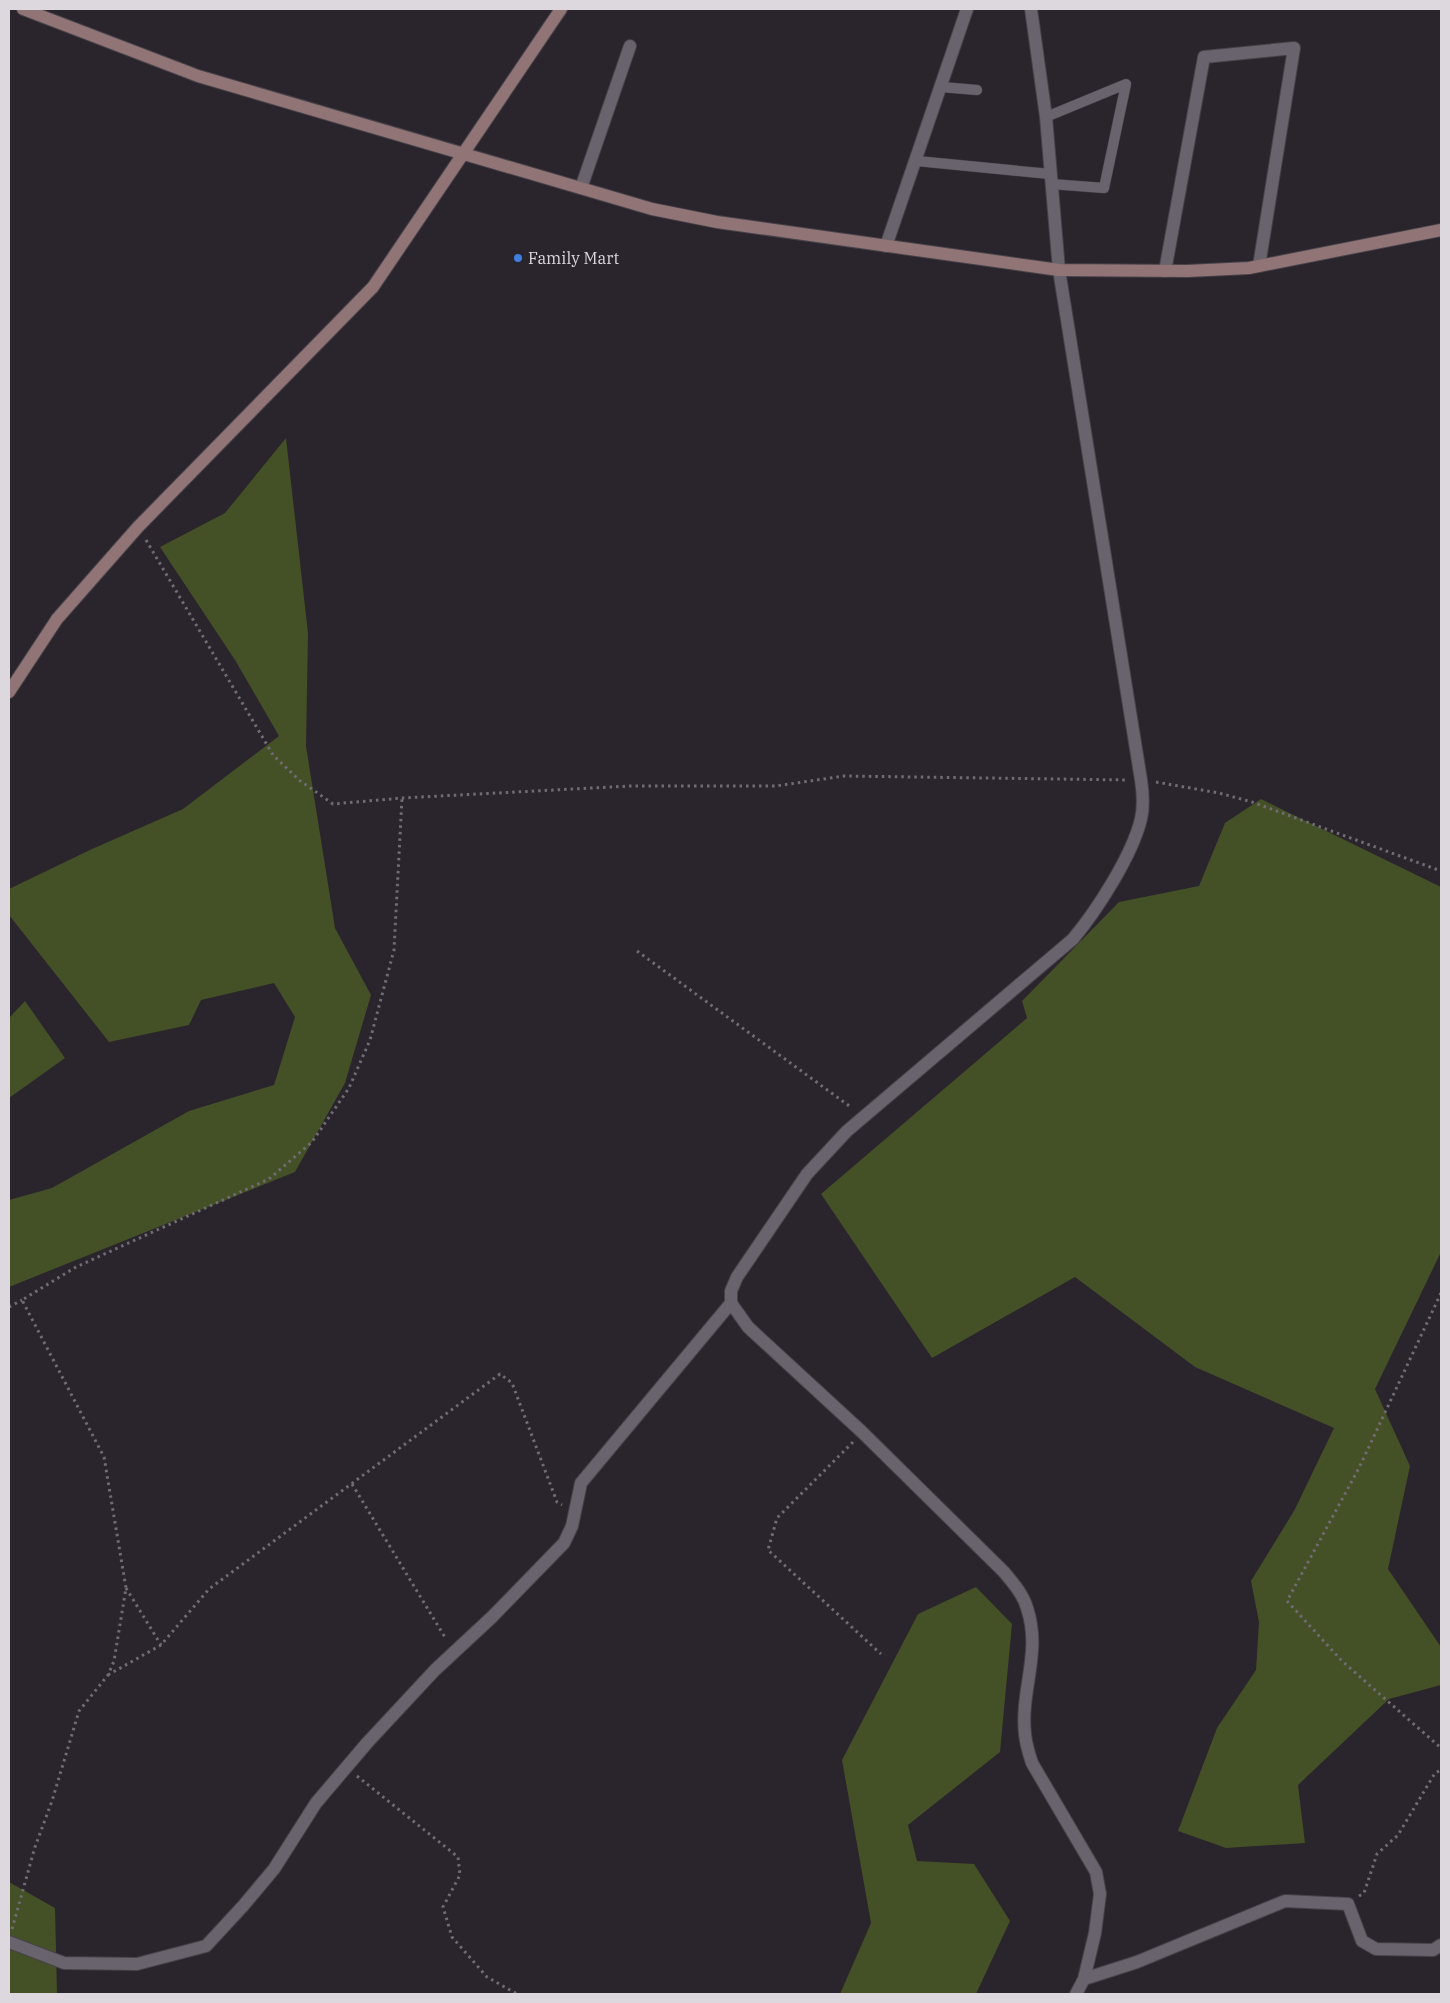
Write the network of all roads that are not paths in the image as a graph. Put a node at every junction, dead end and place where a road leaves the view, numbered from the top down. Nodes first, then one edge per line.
1 (561, 9) edge
2 (967, 9) edge
3 (1031, 9) edge
4 (28, 10) edge
5 (630, 46) dead end
6 (941, 88) junction
7 (976, 90) dead end
8 (1046, 117) junction
9 (463, 153) junction
10 (917, 161) junction
11 (1050, 179) junction
12 (581, 188) junction
13 (1441, 230) edge
14 (886, 246) junction
15 (1259, 266) junction
16 (1059, 270) junction
17 (1166, 271) junction
18 (9, 692) edge
19 (731, 1304) junction
20 (10, 1936) edge
21 (1441, 1945) edge
22 (1084, 1979) junction
23 (1076, 1994) edge

1 - 9 street
2 - 6 street
3 - 8 street
4 - 9 street
5 - 12 street
6 - 7 lane
6 - 10 street
8 - 11 street
8 - 11 lane
9 - 12 street
9 - 18 street
10 - 11 lane
10 - 14 street
11 - 16 street
12 - 14 street
13 - 15 street
14 - 16 street
15 - 17 street
15 - 17 street
16 - 17 street
16 - 19 street
19 - 20 street
19 - 22 street
21 - 22 street
22 - 23 street

